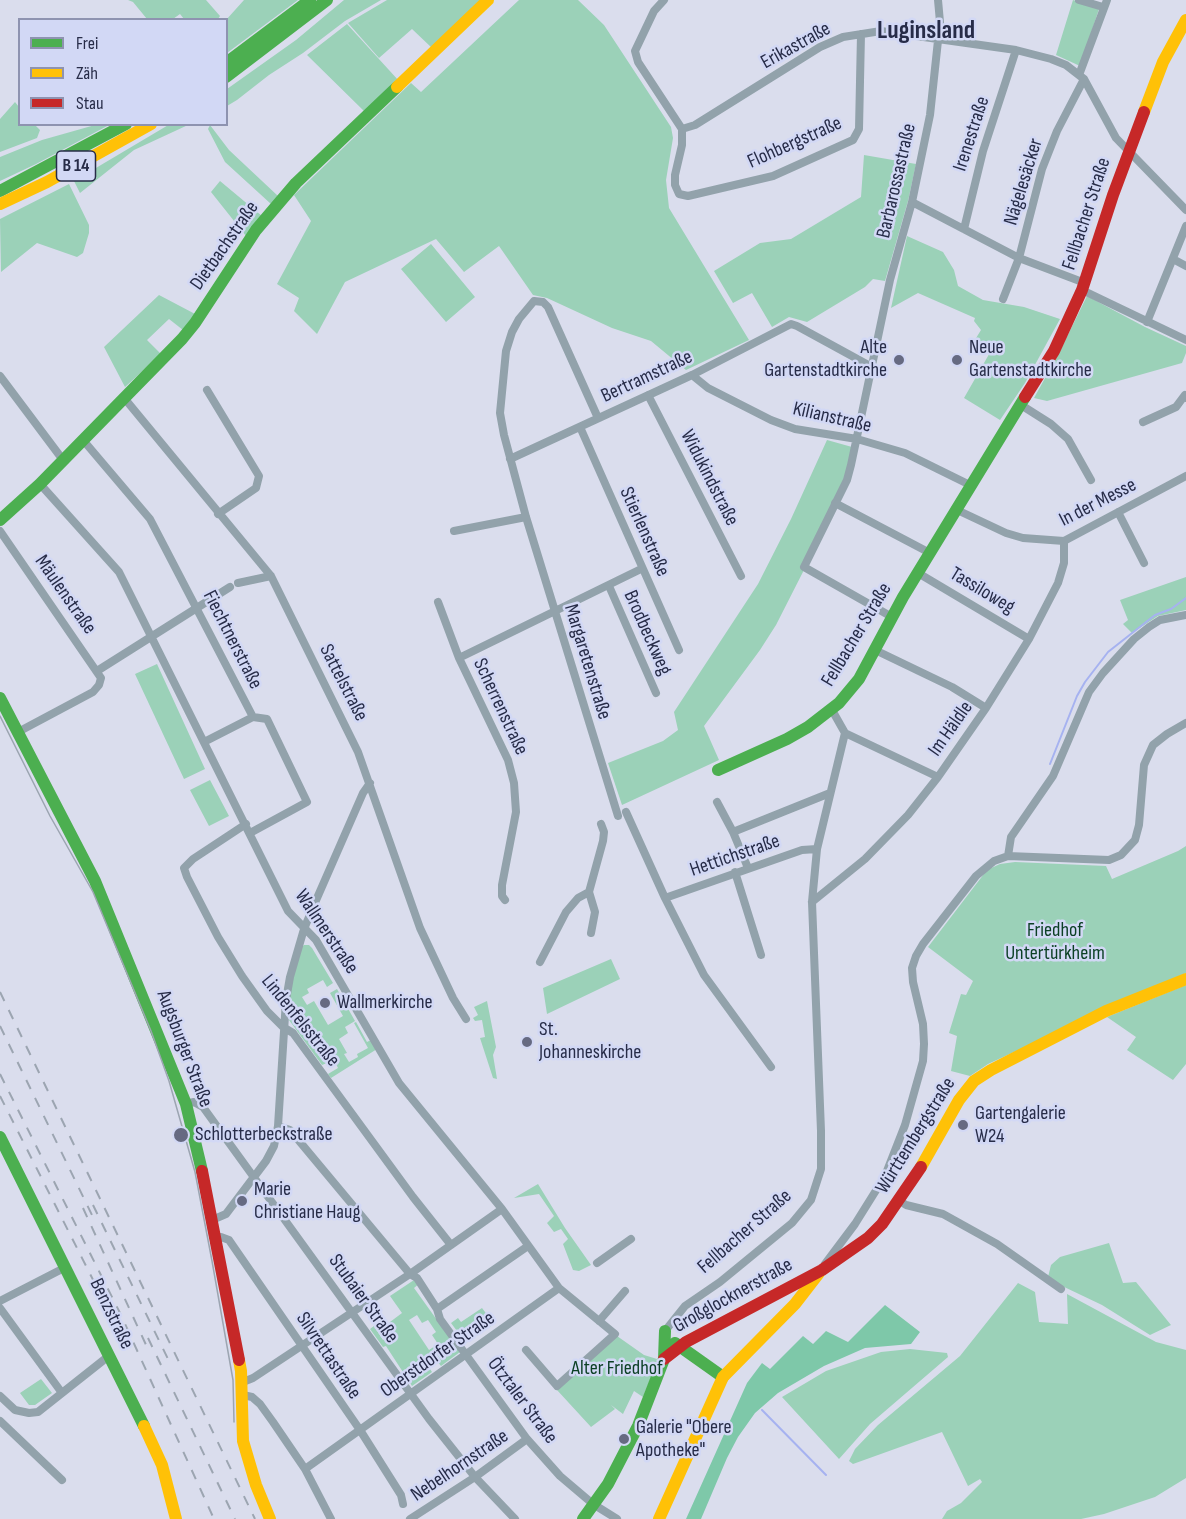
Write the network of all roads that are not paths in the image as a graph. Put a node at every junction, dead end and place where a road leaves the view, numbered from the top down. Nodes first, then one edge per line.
1 (310, 0) edge
2 (327, 0) edge
3 (488, 0) edge
4 (664, 0) edge
5 (938, 0) edge
6 (1079, 0) edge
7 (1105, 3) edge
8 (1186, 20) edge
9 (861, 34) junction
10 (937, 40) junction
11 (1016, 50) junction
12 (228, 62) edge
13 (228, 75) edge
14 (1082, 77) junction
15 (122, 126) edge
16 (147, 126) edge
17 (682, 129) junction
18 (1129, 152) junction
19 (0, 191) edge
20 (912, 202) junction
21 (0, 204) edge
22 (1186, 210) edge
23 (1186, 226) edge
24 (964, 229) junction
25 (1019, 258) junction
26 (1173, 259) junction
27 (1186, 266) edge
28 (1084, 286) junction
29 (1003, 298) dead end
30 (1146, 322) junction
31 (1186, 340) edge
32 (872, 368) junction
33 (692, 375) junction
34 (0, 376) edge
35 (207, 390) dead end
36 (648, 395) junction
37 (1186, 396) edge
38 (124, 399) junction
39 (1021, 405) junction
40 (598, 418) junction
41 (1143, 422) dead end
42 (579, 427) junction
43 (857, 439) junction
44 (83, 440) junction
45 (510, 459) junction
46 (63, 460) junction
47 (1186, 476) edge
48 (1091, 480) dead end
49 (40, 484) junction
50 (970, 484) junction
51 (835, 503) junction
52 (955, 509) junction
53 (1118, 512) junction
54 (218, 514) junction
55 (526, 517) junction
56 (0, 520) edge
57 (0, 531) edge
58 (454, 531) dead end
59 (1064, 541) junction
60 (930, 553) junction
61 (1144, 563) dead end
62 (641, 569) junction
63 (918, 573) junction
64 (271, 576) junction
65 (741, 576) dead end
66 (609, 586) junction
67 (438, 602) dead end
68 (197, 608) junction
69 (554, 611) junction
70 (1186, 615) edge
71 (891, 617) junction
72 (151, 636) junction
73 (1029, 639) junction
74 (679, 650) dead end
75 (875, 650) junction
76 (459, 658) junction
77 (99, 675) junction
78 (656, 693) dead end
79 (0, 698) edge
80 (986, 708) junction
81 (832, 710) junction
82 (253, 717) junction
83 (1186, 723) edge
84 (18, 732) junction
85 (845, 733) junction
86 (204, 742) junction
87 (718, 770) dead end
88 (938, 777) junction
89 (370, 783) junction
90 (830, 793) junction
91 (717, 802) dead end
92 (601, 824) dead end
93 (248, 829) junction
94 (733, 832) junction
95 (817, 849) junction
96 (1008, 856) junction
97 (748, 868) junction
98 (735, 873) junction
99 (589, 892) junction
100 (665, 898) junction
101 (505, 900) dead end
102 (813, 902) junction
103 (304, 929) junction
104 (591, 933) dead end
105 (761, 955) dead end
106 (540, 962) dead end
107 (1186, 979) edge
108 (466, 1019) dead end
109 (283, 1027) junction
110 (771, 1067) dead end
111 (186, 1104) junction
112 (278, 1126) junction
113 (0, 1137) edge
114 (254, 1178) junction
115 (900, 1201) junction
116 (502, 1209) junction
117 (212, 1220) junction
118 (855, 1224) junction
119 (215, 1238) junction
120 (868, 1238) junction
121 (631, 1239) dead end
122 (451, 1245) junction
123 (528, 1246) junction
124 (849, 1251) junction
125 (597, 1263) dead end
126 (66, 1267) junction
127 (822, 1270) junction
128 (410, 1275) junction
129 (560, 1288) junction
130 (787, 1288) junction
131 (1061, 1289) dead end
132 (626, 1291) dead end
133 (0, 1301) edge
134 (795, 1304) junction
135 (0, 1308) edge
136 (437, 1309) junction
137 (352, 1311) junction
138 (599, 1321) junction
139 (665, 1331) junction
140 (302, 1347) junction
141 (680, 1347) junction
142 (526, 1350) dead end
143 (110, 1355) junction
144 (466, 1355) junction
145 (664, 1359) junction
146 (723, 1377) junction
147 (243, 1388) junction
148 (62, 1393) junction
149 (410, 1393) junction
150 (0, 1396) edge
151 (0, 1421) edge
152 (360, 1430) junction
153 (527, 1439) junction
154 (305, 1469) junction
155 (475, 1477) junction
156 (62, 1480) dead end
157 (403, 1504) dead end
158 (593, 1504) junction
159 (174, 1518) edge
160 (613, 1518) edge
161 (270, 1519) edge
162 (330, 1519) edge
163 (410, 1519) edge
164 (515, 1519) edge
165 (583, 1519) edge
166 (659, 1519) edge

1 - 12 main road
2 - 13 main road
3 - 38 main road, Dietbachstraße
4 - 17 street
5 - 10 street, Barbarossastraße
6 - 7 street
7 - 14 street, Nägelesäcker
8 - 18 main road, Fellbacher Straße
9 - 10 street, Erikastraße
9 - 17 street, Erikastraße
9 - 17 street, Flohbergstraße
10 - 11 street, Erikastraße
10 - 20 street, Barbarossastraße
11 - 14 street, Erikastraße
11 - 24 street, Irenestraße
14 - 18 street
14 - 25 street, Nägelesäcker
15 - 19 main road, B 14
16 - 21 main road, B 14
18 - 22 street
18 - 28 main road, Fellbacher Straße
20 - 24 street
20 - 32 street, Barbarossastraße
23 - 26 street
24 - 25 street
25 - 28 street
25 - 29 street, Nägelesäcker
26 - 27 street
26 - 30 street
28 - 30 street
28 - 39 main road, Fellbacher Straße
30 - 31 street
32 - 33 street, Bertramstraße
32 - 43 street, Barbarossastraße
33 - 36 street, Bertramstraße
33 - 43 street, Kilianstraße
34 - 46 street
35 - 54 street
36 - 40 street, Bertramstraße
36 - 65 street, Widukindstraße
37 - 41 street
38 - 44 main road, Dietbachstraße
38 - 54 street, Sattelstraße
39 - 48 street
39 - 50 main road, Fellbacher Straße
40 - 42 street, Bertramstraße
40 - 45 street, Margaretenstraße
42 - 45 street, Bertramstraße
42 - 62 street, Stierlenstraße
43 - 50 street, Kilianstraße
43 - 51 street, Barbarossastraße
44 - 46 main road, Dietbachstraße
44 - 68 street, Fiechtnerstraße
45 - 55 street, Margaretenstraße
46 - 49 main road, Dietbachstraße
47 - 53 street, In der Messe
49 - 56 main road, Dietbachstraße
49 - 72 street, Wallmerstraße
50 - 52 main road, Fellbacher Straße
51 - 60 street
51 - 71 street, Barbarossastraße
52 - 59 street, In der Messe
52 - 60 main road, Fellbacher Straße
53 - 59 street, In der Messe
53 - 61 street
54 - 64 street, Sattelstraße
55 - 58 street
55 - 69 street, Margaretenstraße
57 - 77 street, Mäulenstraße
59 - 73 street, Im Häldle
60 - 63 main road, Fellbacher Straße
62 - 66 street
62 - 74 street, Stierlenstraße
63 - 71 main road, Fellbacher Straße
63 - 73 street, Tassiloweg
64 - 68 street
64 - 89 street, Sattelstraße
66 - 69 street
66 - 78 street, Brodbeckweg
67 - 76 street, Scherrenstraße
68 - 72 street
68 - 82 street, Fiechtnerstraße
69 - 76 street
69 - 100 street, Margaretenstraße
70 - 96 street
71 - 75 main road, Fellbacher Straße
72 - 77 street
72 - 86 street, Wallmerstraße
73 - 80 street, Im Häldle
75 - 80 street
75 - 81 main road, Fellbacher Straße
76 - 101 street, Scherrenstraße
77 - 84 street
79 - 84 main road, Augsburger Straße
80 - 88 street, Im Häldle
81 - 85 street, Fellbacher Straße
81 - 87 main road
82 - 86 street
82 - 93 street, Fiechtnerstraße
83 - 96 street
84 - 111 main road, Augsburger Straße
85 - 88 street
85 - 90 street, Fellbacher Straße
86 - 93 street, Wallmerstraße
88 - 102 street, Im Häldle
89 - 103 street
89 - 108 street, Sattelstraße
90 - 94 street
90 - 95 street, Fellbacher Straße
91 - 94 street
92 - 99 street
93 - 103 street, Wallmerstraße
93 - 109 street, Lindenfelsstraße
94 - 97 street
95 - 97 street, Hettichstraße
95 - 102 street, Fellbacher Straße
96 - 118 street
97 - 98 street, Hettichstraße
98 - 100 street, Hettichstraße
98 - 105 street
99 - 104 street
99 - 106 street
100 - 110 street, Margaretenstraße
102 - 139 street, Fellbacher Straße
103 - 109 street
103 - 116 street, Wallmerstraße
107 - 115 main road, Württembergstraße
109 - 112 street
109 - 122 street, Lindenfelsstraße
111 - 114 street, Stubaier Straße
111 - 117 main road, Augsburger Straße
112 - 114 street
112 - 128 street, Ötztaler Straße
113 - 126 main road, Benzstraße
114 - 117 street
114 - 137 street, Stubaier Straße
115 - 120 main road, Württembergstraße
115 - 131 street
116 - 122 street
116 - 123 street, Wallmerstraße
117 - 119 main road, Augsburger Straße
118 - 120 street
118 - 124 street
118 - 127 street
119 - 140 street, Silvrettastraße
119 - 147 main road, Augsburger Straße
120 - 124 main road, Württembergstraße
121 - 125 street
122 - 128 street
123 - 129 street, Wallmerstraße
123 - 136 street
124 - 127 main road, Württembergstraße
126 - 133 street
126 - 143 main road, Benzstraße
127 - 130 main road, Großglocknerstraße
127 - 134 main road
128 - 136 street, Ötztaler Straße
128 - 137 street
129 - 138 street, Wallmerstraße
129 - 144 street, Oberstdorfer Straße
130 - 134 main road
130 - 141 main road, Großglocknerstraße
132 - 138 street
134 - 146 main road
135 - 148 street
136 - 144 street, Ötztaler Straße
137 - 140 street
137 - 149 street, Stubaier Straße
138 - 142 street, Wallmerstraße
139 - 141 main road
139 - 145 main road
140 - 147 street
140 - 152 street, Silvrettastraße
141 - 145 main road, Großglocknerstraße
141 - 146 main road
143 - 148 street
143 - 159 main road, Benzstraße
144 - 149 street, Oberstdorfer Straße
144 - 153 street, Ötztaler Straße
145 - 158 main road, Großglocknerstraße
146 - 166 main road
147 - 154 street
147 - 161 main road, Augsburger Straße
148 - 150 street
149 - 152 street, Oberstdorfer Straße
149 - 155 street, Stubaier Straße
151 - 156 street
152 - 154 street, Oberstdorfer Straße
152 - 157 street, Silvrettastraße
153 - 155 street, Nebelhornstraße
153 - 158 street, Ötztaler Straße
154 - 162 street
155 - 163 street, Nebelhornstraße
155 - 164 street, Stubaier Straße
158 - 160 street, Ötztaler Straße
158 - 165 main road, Großglocknerstraße

